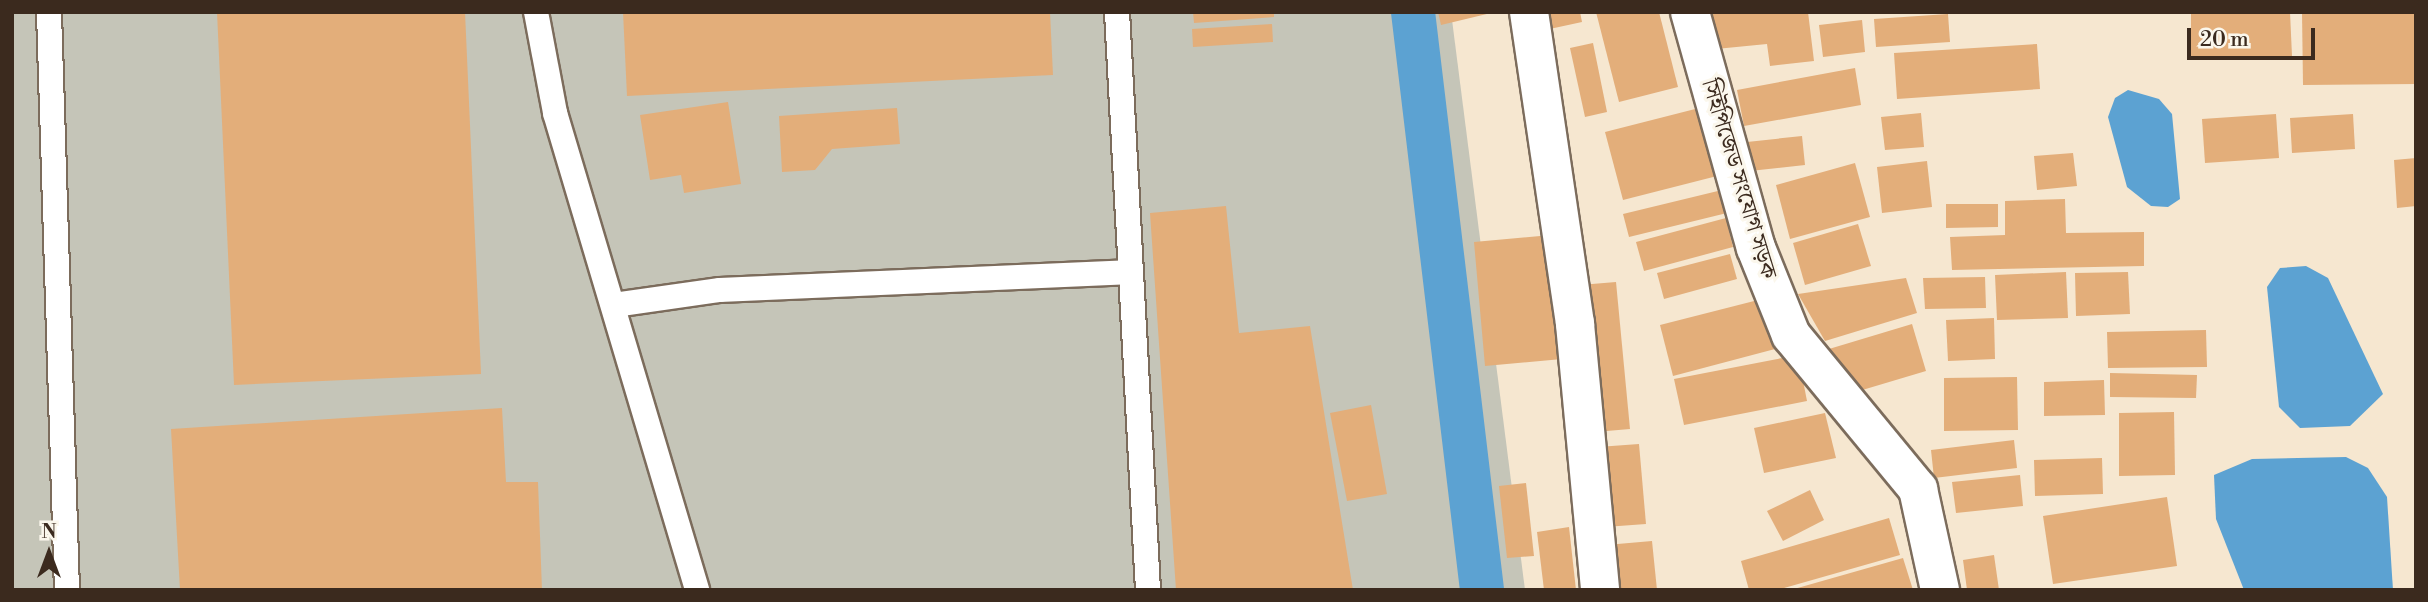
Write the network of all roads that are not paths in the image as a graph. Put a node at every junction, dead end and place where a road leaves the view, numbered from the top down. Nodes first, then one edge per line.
1 (49, 12) edge
2 (536, 12) edge
3 (1117, 12) edge
4 (1529, 12) edge
5 (1690, 12) edge
6 (1127, 272) junction
7 (614, 305) junction
8 (67, 590) edge
9 (697, 590) edge
10 (1148, 590) edge
11 (1600, 590) edge
12 (1940, 590) edge

1 - 8 lane
2 - 7 lane
3 - 6 lane
4 - 11 street
5 - 12 street, সিইপিজেড সংযোগ সড়ক
6 - 7 lane
6 - 10 lane
7 - 9 lane

